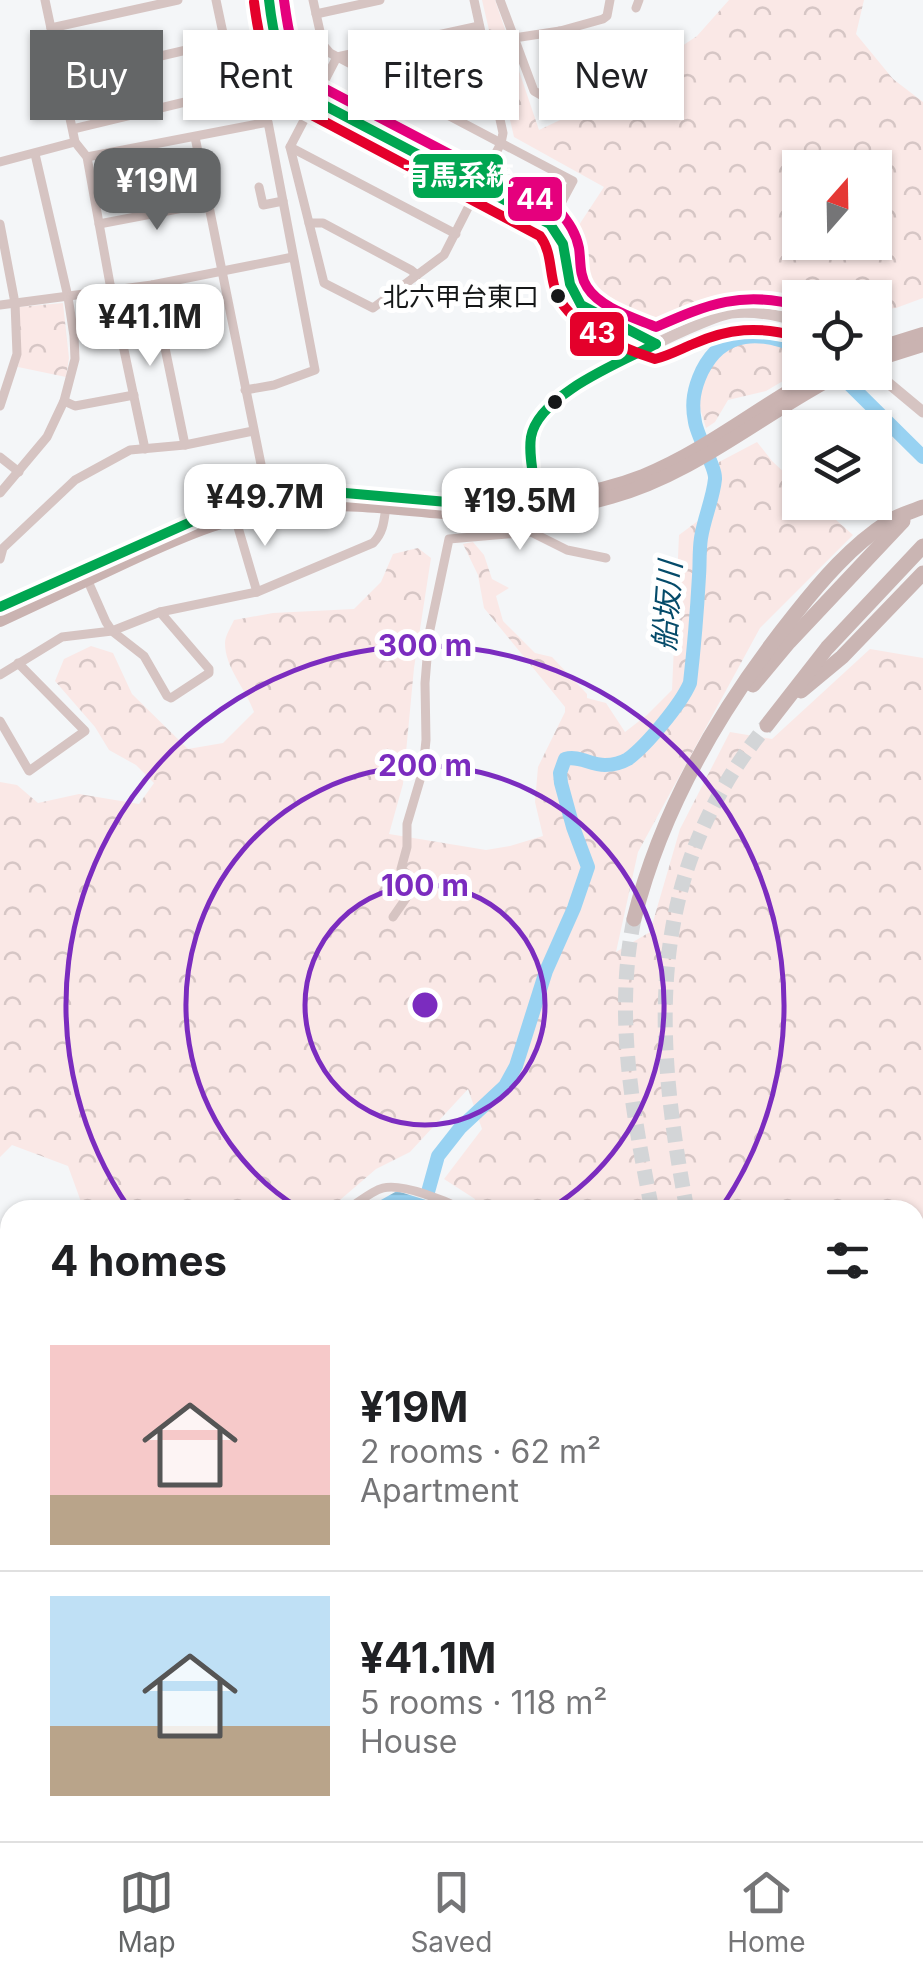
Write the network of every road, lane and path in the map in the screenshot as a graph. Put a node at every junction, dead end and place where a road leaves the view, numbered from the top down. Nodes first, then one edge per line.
1 (45, 0) edge
2 (178, 0) edge
3 (216, 0) edge
4 (268, 0) edge
5 (313, 0) edge
6 (380, 0) edge
7 (474, 0) edge
8 (500, 0) edge
9 (610, 0) edge
10 (316, 14) junction
11 (480, 26) junction
12 (51, 28) joint
13 (223, 30) edge
14 (273, 30) edge
15 (481, 30) edge
16 (511, 30) edge
17 (560, 30) edge
18 (519, 51) edge
19 (337, 57) junction
20 (348, 63) edge
21 (328, 75) edge
22 (539, 94) edge
23 (183, 102) edge
24 (328, 108) edge
25 (71, 120) edge
26 (305, 120) edge
27 (457, 120) edge
28 (500, 120) edge
29 (73, 128) junction
30 (195, 137) junction
31 (76, 142) junction
32 (501, 143) junction
33 (290, 147) junction
34 (35, 154) junction
35 (88, 157) junction
36 (0, 162) edge
37 (480, 186) junction
38 (259, 187) dead end
39 (283, 201) junction
40 (208, 203) junction
41 (0, 224) edge
42 (99, 224) junction
43 (309, 224) junction
44 (550, 224) junction
45 (456, 234) junction
46 (293, 257) junction
47 (222, 272) junction
48 (417, 275) junction
49 (152, 285) junction
50 (112, 291) junction
51 (68, 296) junction
52 (15, 303) junction
53 (0, 305) edge
54 (782, 317) edge
55 (923, 334) edge
56 (656, 344) junction
57 (892, 344) edge
58 (923, 345) edge
59 (892, 355) edge
60 (892, 386) edge
61 (245, 390) junction
62 (797, 390) edge
63 (804, 390) edge
64 (134, 395) junction
65 (786, 398) junction
66 (64, 401) junction
67 (0, 406) edge
68 (923, 412) edge
69 (253, 431) junction
70 (185, 445) junction
71 (145, 449) junction
72 (0, 457) edge
73 (19, 472) junction
74 (0, 494) edge
75 (268, 499) junction
76 (923, 505) edge
77 (386, 506) junction
78 (537, 507) junction
79 (235, 517) junction
80 (531, 532) junction
81 (918, 551) edge
82 (606, 558) dead end
83 (0, 559) edge
84 (923, 573) edge
85 (87, 580) junction
86 (257, 592) junction
87 (0, 608) edge
88 (160, 612) junction
89 (0, 620) edge
90 (112, 631) junction
91 (18, 663) junction
92 (0, 675) edge
93 (779, 710) junction
94 (0, 721) edge
95 (767, 725) tunnel mouth
96 (393, 917) dead end
97 (634, 918) tunnel mouth
98 (362, 1200) edge
99 (436, 1200) edge

1 - 12 street
2 - 12 street
3 - 13 street
4 - 14 street
5 - 10 street
6 - 10 street
7 - 11 street
8 - 16 street
9 - 17 street
10 - 19 street
11 - 15 street
11 - 19 street
18 - 22 street
19 - 20 street
19 - 21 street
23 - 29 street
24 - 37 street
25 - 29 street
26 - 33 street
27 - 32 street
28 - 32 street
29 - 31 street
30 - 35 street
30 - 39 street
30 - 40 street
31 - 34 street
31 - 35 street
32 - 37 street
32 - 44 street
33 - 43 street
33 - 45 street
34 - 36 street
34 - 51 street
35 - 42 street
37 - 44 street
37 - 45 street
38 - 39 street
39 - 46 street
40 - 42 street
40 - 47 street
41 - 52 street
42 - 50 street
43 - 48 street
43 - 48 street
44 - 56 street
45 - 48 street
46 - 47 street
46 - 61 street
47 - 49 street
47 - 61 street
49 - 50 street
49 - 70 street
50 - 51 street
50 - 64 street
51 - 52 street
51 - 66 street
52 - 53 street
52 - 67 street
54 - 56 street
55 - 57 highway
56 - 78 street
58 - 59 highway
60 - 68 street
61 - 69 street
62 - 65 highway
63 - 65 highway
64 - 66 street
64 - 71 street
65 - 78 highway
66 - 73 street
69 - 70 street
69 - 75 street
70 - 71 street
71 - 83 street
72 - 73 street
73 - 74 street
75 - 78 highway
75 - 87 highway
76 - 97 highway
77 - 78 highway
77 - 79 highway
77 - 86 street
78 - 80 street
79 - 85 highway
79 - 86 street
80 - 82 street
80 - 96 street
81 - 93 highway
84 - 93 highway
85 - 89 highway
85 - 90 street
86 - 88 street
88 - 90 street
88 - 90 street
90 - 91 street
91 - 92 street
91 - 94 street
93 - 95 highway
98 - 99 street

